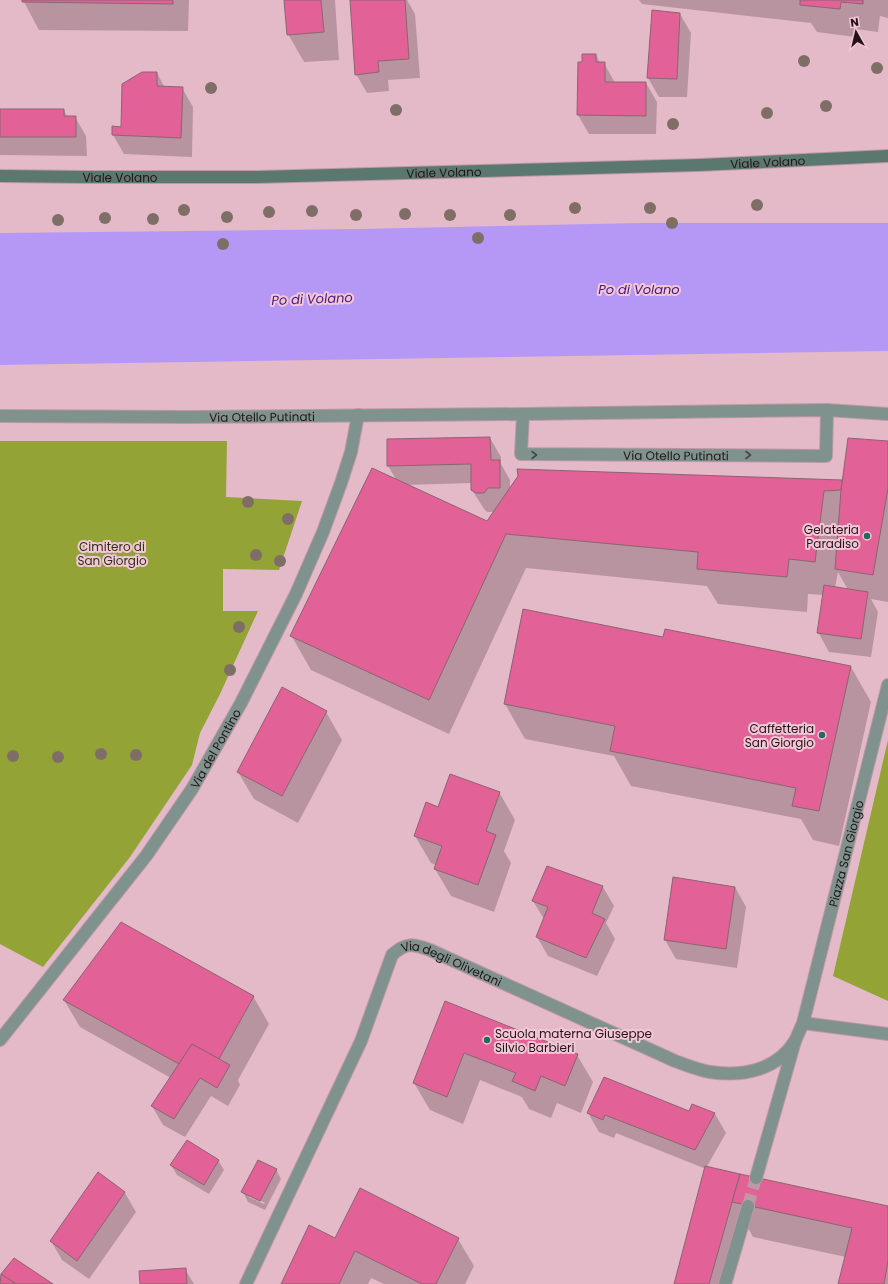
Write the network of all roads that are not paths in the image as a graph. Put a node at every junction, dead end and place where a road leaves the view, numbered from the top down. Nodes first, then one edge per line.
1 (888, 156) edge
2 (0, 176) edge
3 (827, 410) junction
4 (523, 414) junction
5 (888, 414) edge
6 (0, 416) edge
7 (358, 416) junction
8 (888, 684) edge
9 (803, 1023) junction
10 (888, 1034) edge
11 (0, 1040) edge
12 (795, 1041) junction
13 (756, 1178) tunnel mouth
14 (748, 1206) tunnel mouth
15 (246, 1284) edge
16 (726, 1284) edge

1 - 2 main road, Viale Volano
3 - 4 street, Via Otello Putinati
4 -> 3 street, Via Otello Putinati
3 - 5 street, Via Otello Putinati
4 - 7 street, Via Otello Putinati
6 - 7 street, Via Otello Putinati
7 - 11 street, Via del Pontino
8 - 9 street, Piazza San Giorgio
9 - 10 street
9 - 12 street, Piazza San Giorgio
12 - 13 street, Piazza San Giorgio
12 - 15 street, Via degli Olivetani
14 - 16 street

